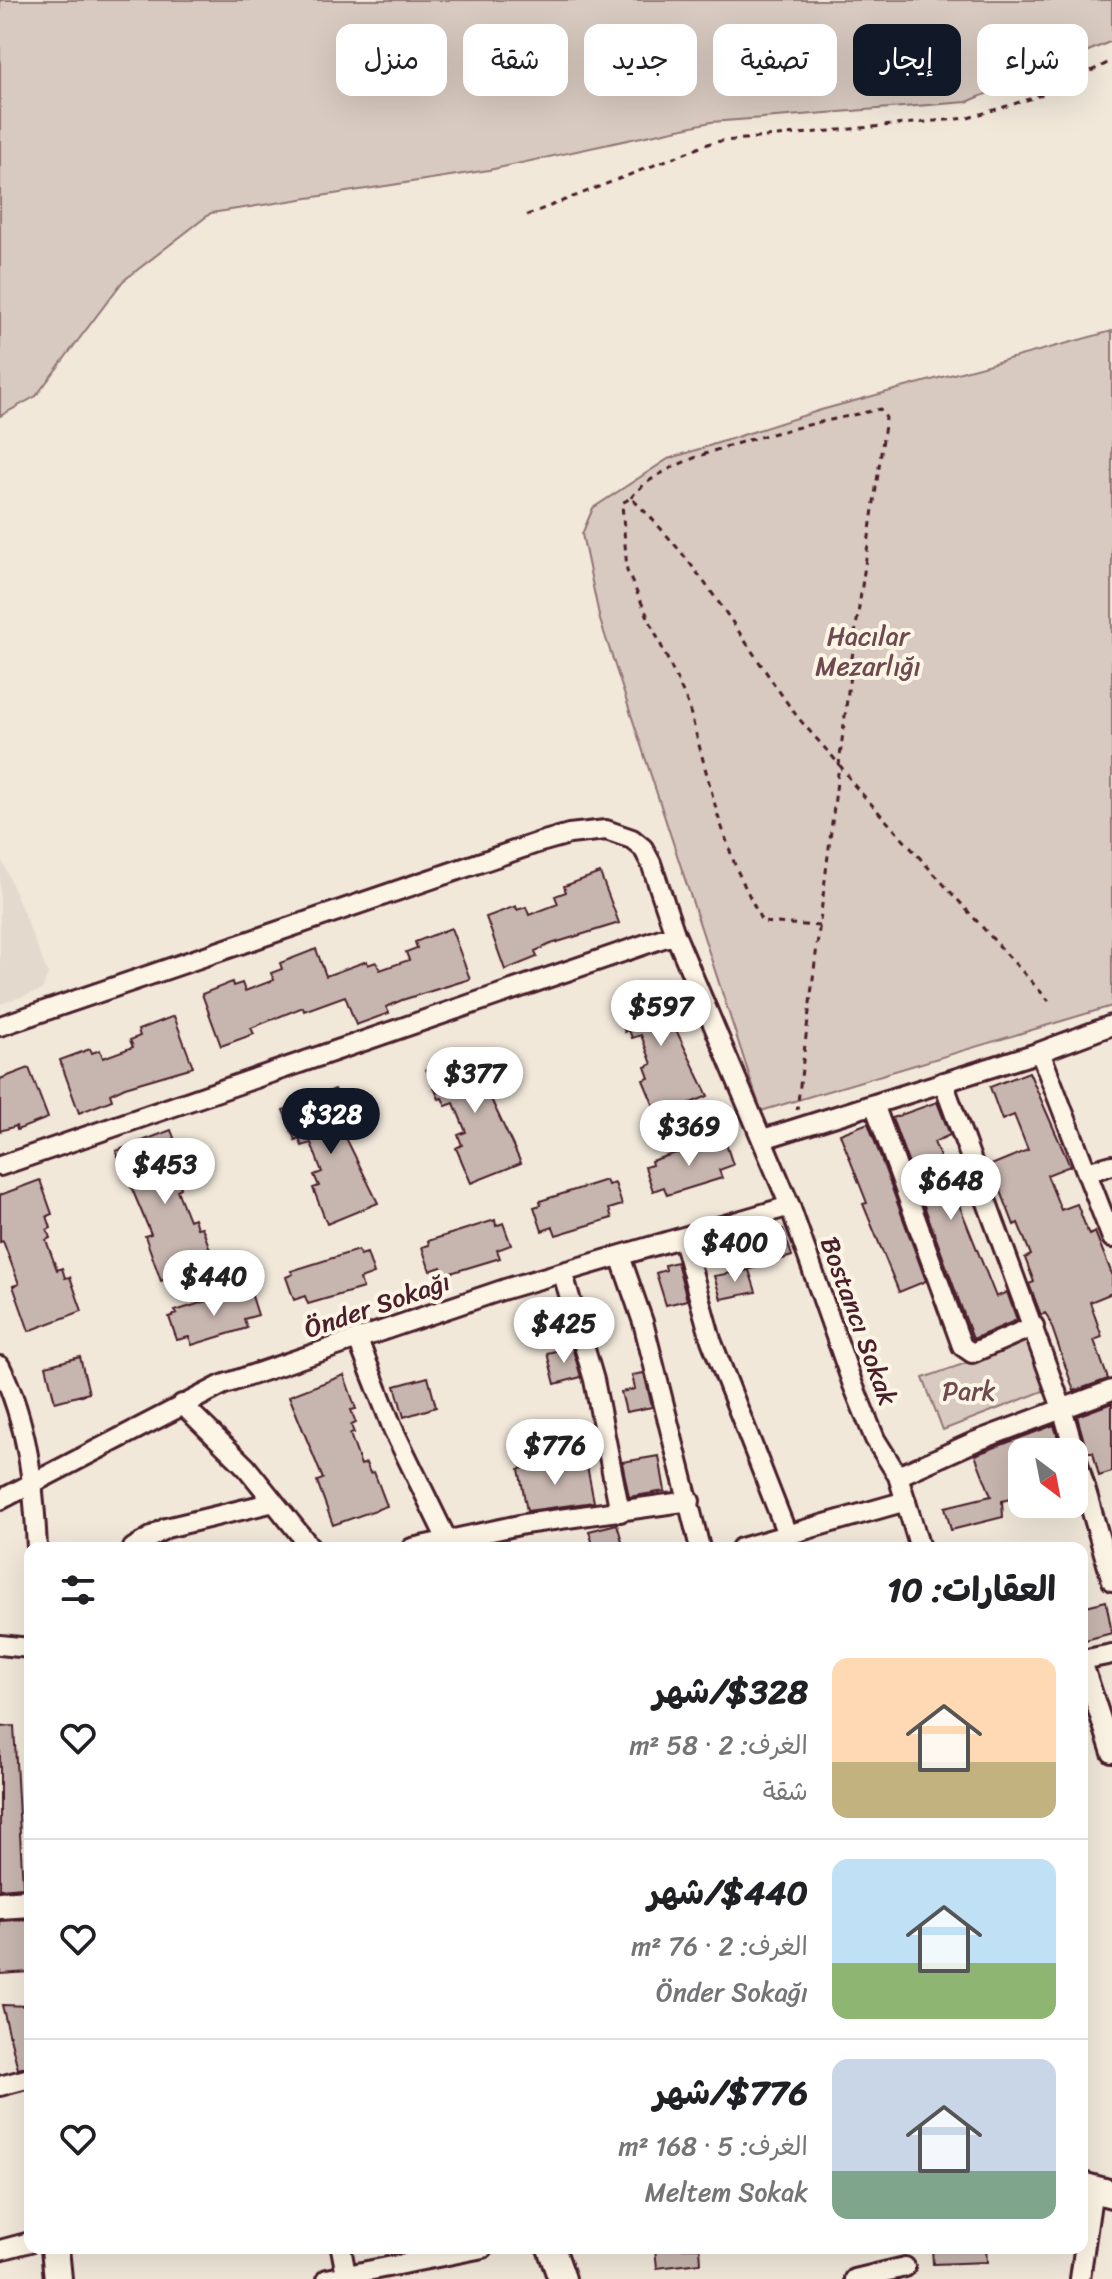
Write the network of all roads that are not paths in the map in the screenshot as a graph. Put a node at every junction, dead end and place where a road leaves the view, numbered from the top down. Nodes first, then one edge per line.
1 (675, 934) junction
2 (1112, 1025) edge
3 (0, 1026) edge
4 (1040, 1052) junction
5 (943, 1082) junction
6 (874, 1104) junction
7 (763, 1139) junction
8 (1112, 1165) edge
9 (0, 1166) edge
10 (1087, 1172) junction
11 (790, 1206) junction
12 (1112, 1238) edge
13 (683, 1239) junction
14 (620, 1256) junction
15 (563, 1274) junction
16 (1034, 1326) junction
17 (358, 1340) junction
18 (0, 1366) edge
19 (1112, 1390) edge
20 (182, 1404) junction
21 (1062, 1408) junction
22 (898, 1476) junction
23 (34, 1480) junction
24 (0, 1500) edge
25 (690, 1501) junction
26 (906, 1501) junction
27 (274, 1502) junction
28 (620, 1512) junction
29 (801, 1538) edge
30 (37, 1542) edge
31 (143, 1542) edge
32 (306, 1542) edge
33 (449, 1542) edge
34 (455, 1542) edge
35 (699, 1542) edge
36 (777, 1542) edge
37 (918, 1542) edge
38 (1112, 1581) edge
39 (0, 1645) edge
40 (24, 1647) edge
41 (1112, 1654) edge
42 (1088, 1660) edge
43 (1088, 1679) edge
44 (1112, 1753) edge
45 (24, 1903) edge
46 (0, 1905) edge
47 (24, 2080) edge
48 (0, 2086) edge
49 (1096, 2190) edge
50 (1088, 2234) edge
51 (24, 2244) edge
52 (0, 2250) edge
53 (56, 2254) edge
54 (340, 2254) edge
55 (452, 2254) edge
56 (553, 2254) edge
57 (1084, 2254) edge
58 (905, 2267) dead end
59 (335, 2277) edge
60 (58, 2279) edge
61 (562, 2279) edge
62 (855, 2279) edge
63 (1080, 2279) edge

1 - 3 street, Bostancı Sokak
1 - 7 street, Bostancı Sokak
1 - 9 street
2 - 4 street
4 - 5 street
4 - 10 street
5 - 6 street
5 - 16 street
6 - 7 street
6 - 16 street
7 - 11 street, Bostancı Sokak
8 - 10 street
10 - 12 street
11 - 13 street, Önder Sokağı
11 - 22 street, Bostancı Sokak
13 - 14 street, Önder Sokağı
13 - 29 street
14 - 15 street, Önder Sokağı
14 - 25 street
15 - 17 street, Önder Sokağı
15 - 28 street
16 - 21 street
17 - 20 street, Önder Sokağı
17 - 33 street
18 - 23 street
19 - 21 street
20 - 23 street, Önder Sokağı
20 - 27 street
21 - 22 street
21 - 38 street
22 - 26 street, Bostancı Sokak
23 - 24 street, Önder Sokağı
23 - 30 street
25 - 28 street
25 - 35 street
26 - 29 street
26 - 37 street, Bostancı Sokak
27 - 31 street
27 - 32 street
28 - 34 street
29 - 36 street
39 - 40 street
41 - 42 street
43 - 44 street
45 - 46 street
47 - 48 street
49 - 50 street
51 - 52 street
53 - 60 street
54 - 59 street
55 - 59 street
56 - 61 street
57 - 63 street
58 - 62 street

